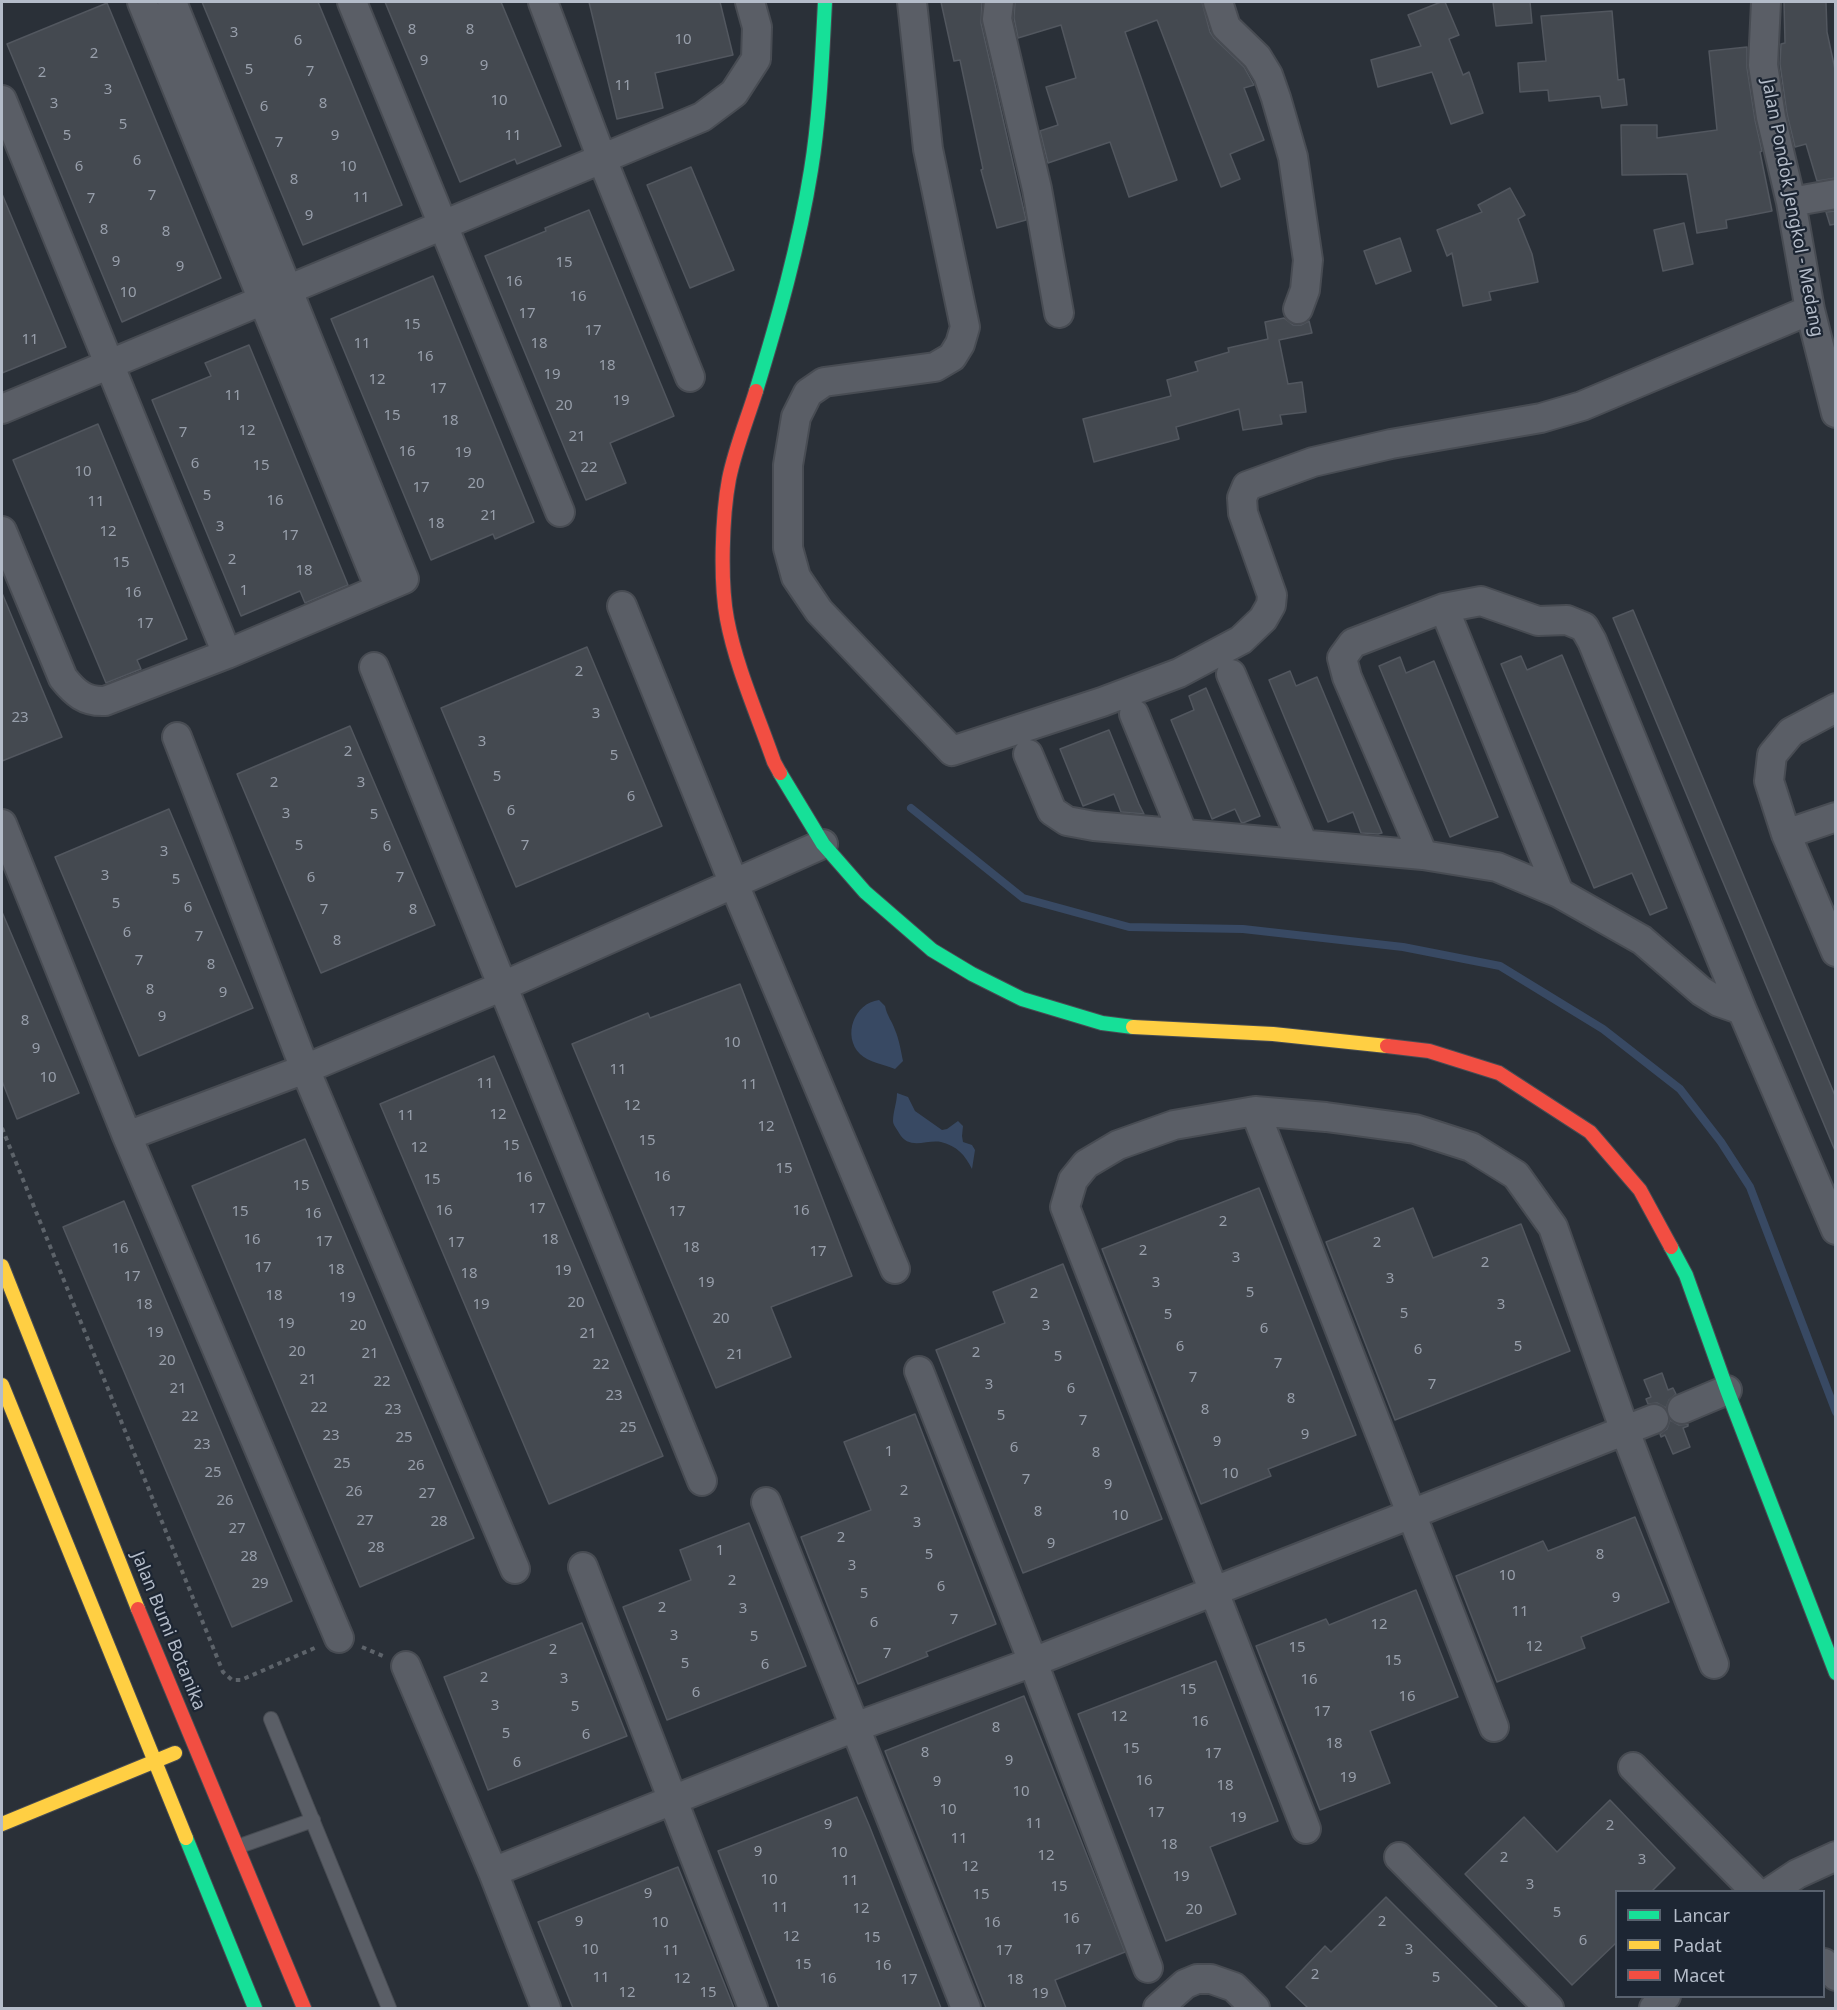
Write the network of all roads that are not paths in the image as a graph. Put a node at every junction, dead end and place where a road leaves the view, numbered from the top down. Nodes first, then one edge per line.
1 (142, 2) edge
2 (172, 2) edge
3 (352, 2) edge
4 (543, 2) edge
5 (750, 2) edge
6 (825, 2) edge
7 (912, 2) edge
8 (999, 2) edge
9 (1218, 2) edge
10 (1766, 2) edge
11 (2, 100) edge
12 (602, 159) junction
13 (1836, 194) edge
14 (1791, 202) junction
15 (444, 225) junction
16 (275, 295) junction
17 (1298, 309) dead end
18 (1810, 310) junction
19 (1059, 314) dead end
20 (109, 364) junction
21 (690, 377) dead end
22 (2, 409) edge
23 (1836, 413) edge
24 (560, 512) dead end
25 (2, 531) edge
26 (622, 606) dead end
27 (1444, 608) junction
28 (227, 654) junction
29 (374, 667) dead end
30 (1231, 674) dead end
31 (1836, 708) edge
32 (1134, 714) dead end
33 (177, 737) dead end
34 (1028, 754) dead end
35 (1836, 817) edge
36 (2, 824) edge
37 (1183, 834) junction
38 (1785, 834) junction
39 (823, 844) junction
40 (1303, 844) junction
41 (1423, 855) junction
42 (734, 884) junction
43 (1559, 893) junction
44 (1829, 917) edge
45 (1836, 952) edge
46 (503, 986) junction
47 (1742, 1010) junction
48 (306, 1069) junction
49 (1255, 1111) junction
50 (127, 1136) junction
51 (1836, 1230) edge
52 (2, 1266) edge
53 (895, 1269) dead end
54 (919, 1371) dead end
55 (2, 1385) edge
56 (1727, 1390) junction
57 (1682, 1408) dead end
58 (1654, 1419) dead end
59 (1626, 1431) junction
60 (702, 1480) dead end
61 (766, 1502) dead end
62 (1411, 1514) junction
63 (583, 1567) dead end
64 (515, 1569) dead end
65 (1215, 1592) junction
66 (339, 1638) road end
67 (1033, 1662) junction
68 (1714, 1664) dead end
69 (406, 1666) road end
70 (1836, 1673) edge
71 (271, 1719) dead end
72 (855, 1727) junction
73 (1494, 1727) dead end
74 (196, 1745) junction
75 (154, 1762) junction
76 (1633, 1767) dead end
77 (673, 1799) junction
78 (313, 1820) junction
79 (2, 1824) edge
80 (1305, 1829) dead end
81 (237, 1847) junction
82 (1836, 1856) edge
83 (1399, 1857) dead end
84 (494, 1872) junction
85 (1754, 1890) edge
86 (1773, 1890) edge
87 (1825, 1964) edge
88 (1148, 1968) dead end
89 (1836, 1976) edge
90 (255, 2008) edge
91 (304, 2008) edge
92 (389, 2008) edge
93 (546, 2008) edge
94 (753, 2008) edge
95 (966, 2008) edge
96 (1158, 2008) edge
97 (1255, 2008) edge
98 (1549, 2008) edge

1 - 16 street
2 - 16 street
3 - 15 street
4 - 12 street
5 - 12 street
6 - 39 street
7 - 18 street
8 - 19 street
9 - 17 street
10 - 14 street, Jalan Pondok Jengkol - Medang
11 - 20 street
12 - 15 street
12 - 21 street
13 - 14 street
14 - 18 street, Jalan Pondok Jengkol - Medang
15 - 16 street
15 - 24 street
16 - 20 street
16 - 28 street
18 - 23 street, Jalan Pondok Jengkol - Medang
20 - 22 street
20 - 28 street
25 - 28 street
26 - 42 street
27 - 41 street
27 - 43 street
27 - 47 street
29 - 46 street
30 - 40 street
31 - 38 street
32 - 37 street
33 - 48 street
34 - 37 street
35 - 38 street
36 - 50 street
37 - 40 street
38 - 44 street
39 - 42 street
39 - 56 street
40 - 41 street
41 - 43 street
42 - 46 street
42 - 53 street
43 - 47 street
44 - 45 street
46 - 48 street
46 - 60 street
47 - 51 street
48 - 50 street
48 - 64 street
49 - 59 street
49 - 62 street
49 - 65 street
50 - 66 street
52 - 74 street, Jalan Bumi Botanika
54 - 67 street
55 - 75 street
56 - 57 street
56 - 70 street
58 - 59 street
59 - 62 street
59 - 68 street
61 - 72 street
62 - 65 street
62 - 73 street
63 - 77 street
65 - 67 street
65 - 80 street
67 - 72 street
67 - 88 street
69 - 84 street
71 - 78 lane
72 - 77 street
72 - 95 street
74 - 75 street
74 - 81 street, Jalan Bumi Botanika
75 - 79 street
75 - 90 street
76 - 85 street
77 - 84 street
77 - 94 street
78 - 81 lane
78 - 92 lane
81 - 91 street, Jalan Bumi Botanika
82 - 86 street
83 - 98 street
84 - 93 street
87 - 89 street
96 - 97 street

